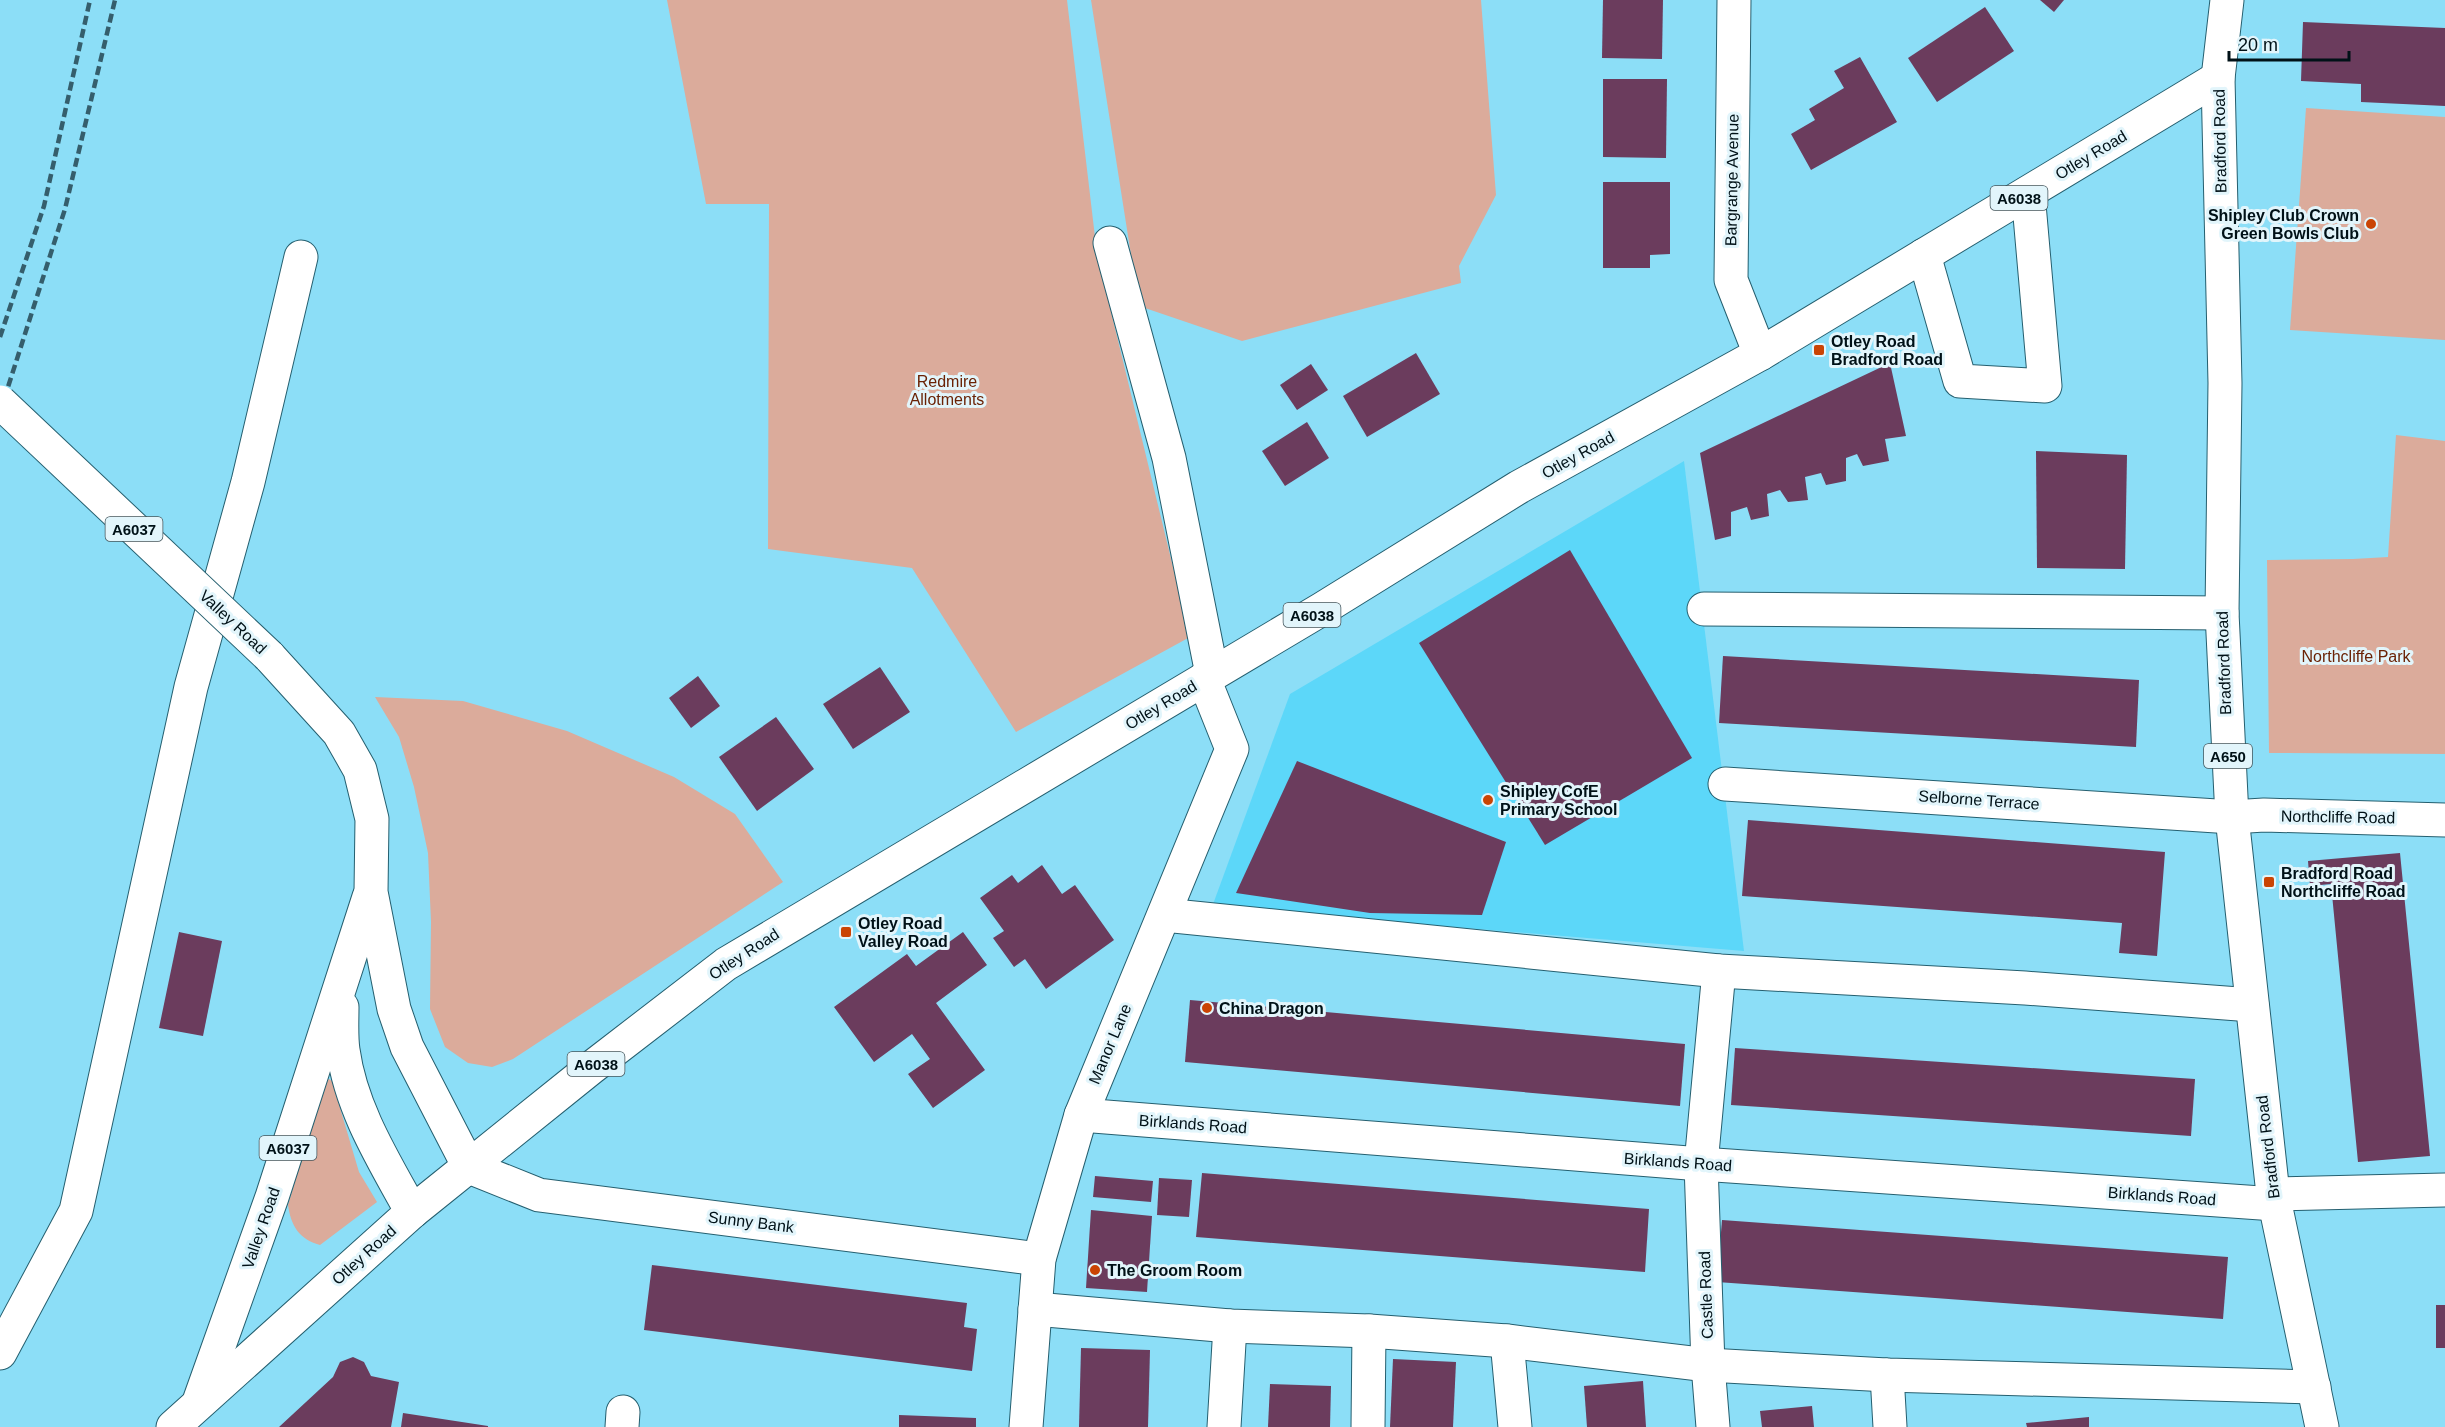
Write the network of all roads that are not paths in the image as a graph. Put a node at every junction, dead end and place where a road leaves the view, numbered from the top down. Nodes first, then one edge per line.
1 (1734, 0) edge
2 (2227, 0) edge
3 (2218, 78) junction
4 (2028, 193) junction
5 (1110, 243) dead end
6 (1924, 255) junction
7 (301, 257) dead end
8 (1760, 354) junction
9 (0, 402) edge
10 (1704, 609) dead end
11 (2222, 613) junction
12 (1208, 677) junction
13 (1725, 783) dead end
14 (2232, 817) junction
15 (2445, 820) edge
16 (371, 892) junction
17 (1164, 915) junction
18 (1719, 971) junction
19 (341, 984) junction
20 (2252, 1005) junction
21 (1081, 1115) junction
22 (1701, 1164) junction
23 (469, 1167) junction
24 (2445, 1190) edge
25 (2274, 1199) junction
26 (412, 1212) junction
27 (1039, 1259) junction
28 (1035, 1309) junction
29 (1230, 1326) junction
30 (1369, 1331) junction
31 (1507, 1341) junction
32 (0, 1353) edge
33 (1708, 1365) junction
34 (1887, 1375) junction
35 (2314, 1387) junction
36 (199, 1402) junction
37 (173, 1427) edge
38 (1026, 1427) edge
39 (1224, 1427) edge
40 (1368, 1427) edge
41 (1515, 1427) edge
42 (1713, 1427) edge
43 (1890, 1427) edge
44 (2322, 1427) edge

1 - 8 main road, Bargrange Avenue
2 - 3 main road, Bradford Road / A650
3 - 4 main road, Otley Road / A6038
3 - 11 main road, Bradford Road / A650
4 - 6 main road, Otley Road / A6038
4 - 6 main road
5 - 12 main road, Manor Lane
6 - 8 main road, Otley Road / A6038
7 - 32 main road
8 - 12 main road, Otley Road / A6038
9 - 16 main road, Valley Road / A6037, bridge
10 - 11 main road
11 - 14 main road, Bradford Road / A650
12 - 17 main road, Manor Lane
12 - 23 main road, Otley Road / A6038
13 - 14 main road, Selborne Terrace
14 - 15 main road, Northcliffe Road
14 - 20 main road, Bradford Road / A650
16 - 19 main road, Valley Road / A6037
16 - 23 main road, Valley Road / A6037
17 - 18 main road
17 - 21 main road, Manor Lane
18 - 20 main road
18 - 22 main road, Castle Road
19 - 26 main road, Valley Road / A6037
19 - 36 main road, Valley Road / A6037
20 - 25 main road, Bradford Road / A650
21 - 22 main road, Birklands Road
21 - 27 main road, Manor Lane
22 - 25 main road, Birklands Road
22 - 33 main road, Castle Road
23 - 26 main road, Otley Road / A6038
23 - 27 main road, Sunny Bank
24 - 25 main road, Birklands Road
25 - 35 main road, Bradford Road / A650
26 - 36 main road, Otley Road / A6038
27 - 28 main road, Manor Lane
28 - 29 main road
28 - 38 main road, Manor Lane
29 - 30 main road
29 - 39 main road
30 - 31 main road
30 - 40 main road
31 - 33 main road
31 - 41 main road
33 - 34 main road
33 - 42 main road, Castle Road
34 - 35 main road
34 - 43 main road
35 - 44 main road, Bradford Road / A650
36 - 37 main road, Otley Road / A6038

